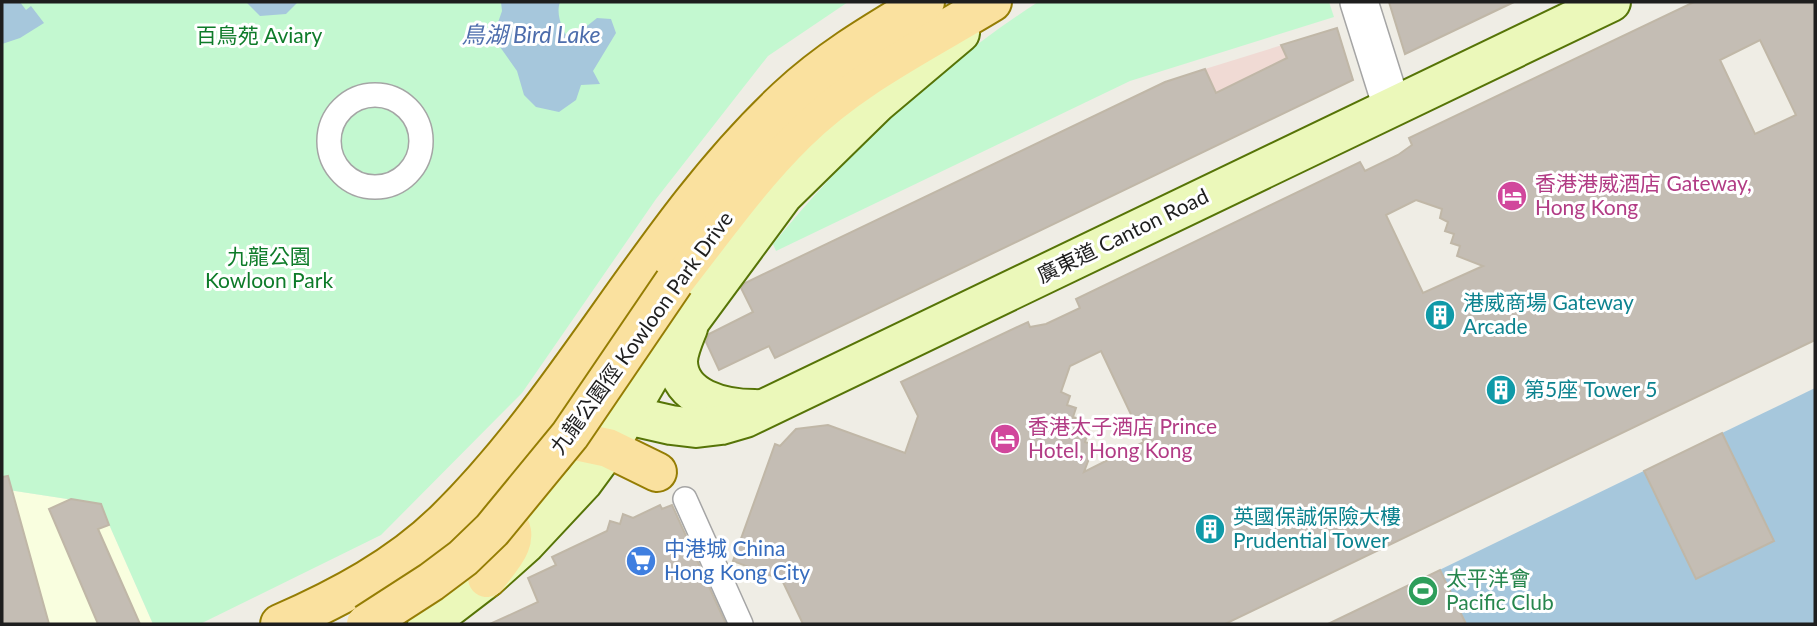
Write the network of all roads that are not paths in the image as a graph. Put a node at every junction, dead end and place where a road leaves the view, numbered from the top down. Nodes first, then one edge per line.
1 (925, 2) edge
2 (994, 2) edge
3 (1359, 2) edge
4 (1611, 2) edge
5 (1392, 107) junction
6 (331, 154) joint
7 (691, 320) junction
8 (768, 407) junction
9 (627, 415) junction
10 (525, 430) junction
11 (608, 448) junction
12 (657, 472) dead end
13 (685, 499) dead end
14 (444, 522) junction
15 (487, 578) junction
16 (280, 624) edge
17 (366, 624) edge
18 (427, 624) edge
19 (741, 624) edge

1 - 10 main road, 九龍公園徑 Kowloon Park Drive
2 - 7 main road, 九龍公園徑 Kowloon Park Drive
2 - 17 main road, 九龍公園徑 Kowloon Park Drive, bridge
3 - 5 street
4 - 5 main road, 廣東道 Canton Road
5 - 8 main road, 廣東道 Canton Road
6 - 6 street
7 - 8 main road
7 - 9 main road
8 - 9 main road, 廣東道 Canton Road
9 - 10 main road, 廣東道 Canton Road
9 - 11 main road
10 - 11 main road
10 - 14 main road
11 - 12 main road
11 - 15 main road
13 - 19 street
14 - 15 main road
14 - 16 main road
15 - 18 main road

